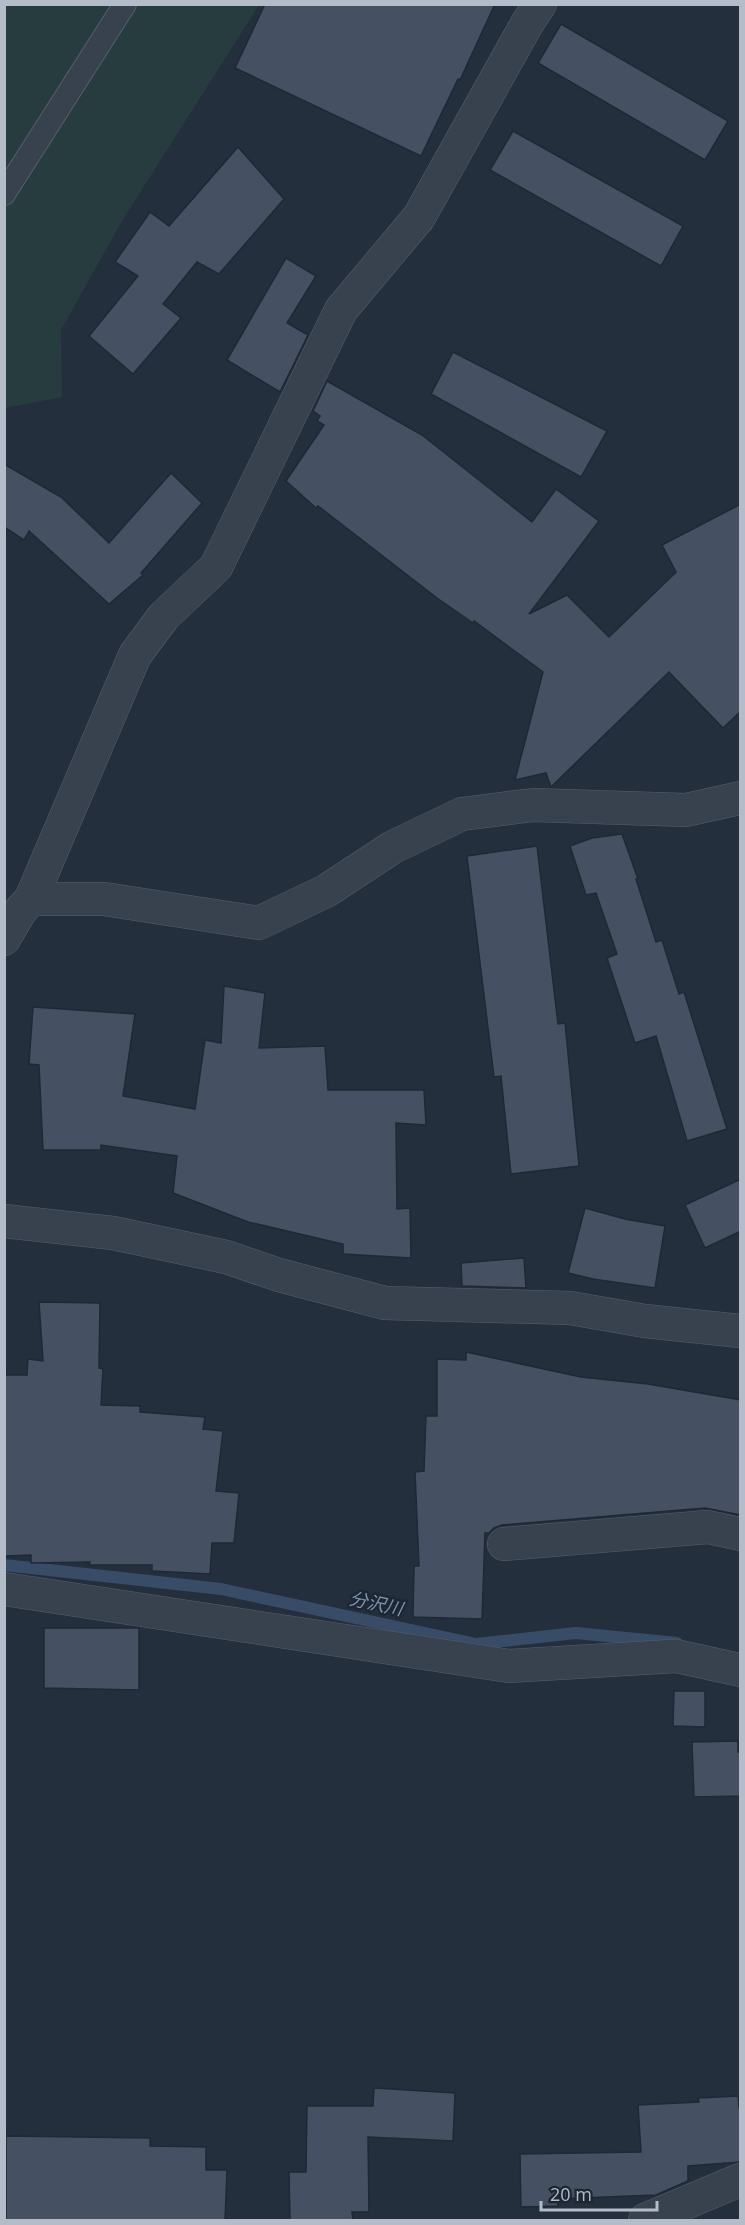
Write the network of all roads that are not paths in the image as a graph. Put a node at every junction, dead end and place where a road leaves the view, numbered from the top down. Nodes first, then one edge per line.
1 (125, 4) edge
2 (540, 4) edge
3 (4, 194) edge
4 (741, 798) edge
5 (19, 904) edge
6 (4, 939) edge
7 (4, 1221) edge
8 (741, 1331) edge
9 (741, 1534) edge
10 (504, 1544) dead end
11 (4, 1589) edge
12 (741, 1670) edge
13 (741, 2180) edge
14 (645, 2220) edge

1 - 3 lane
2 - 5 street
4 - 5 street
5 - 6 street
7 - 8 street
9 - 10 street
11 - 12 street
13 - 14 street

